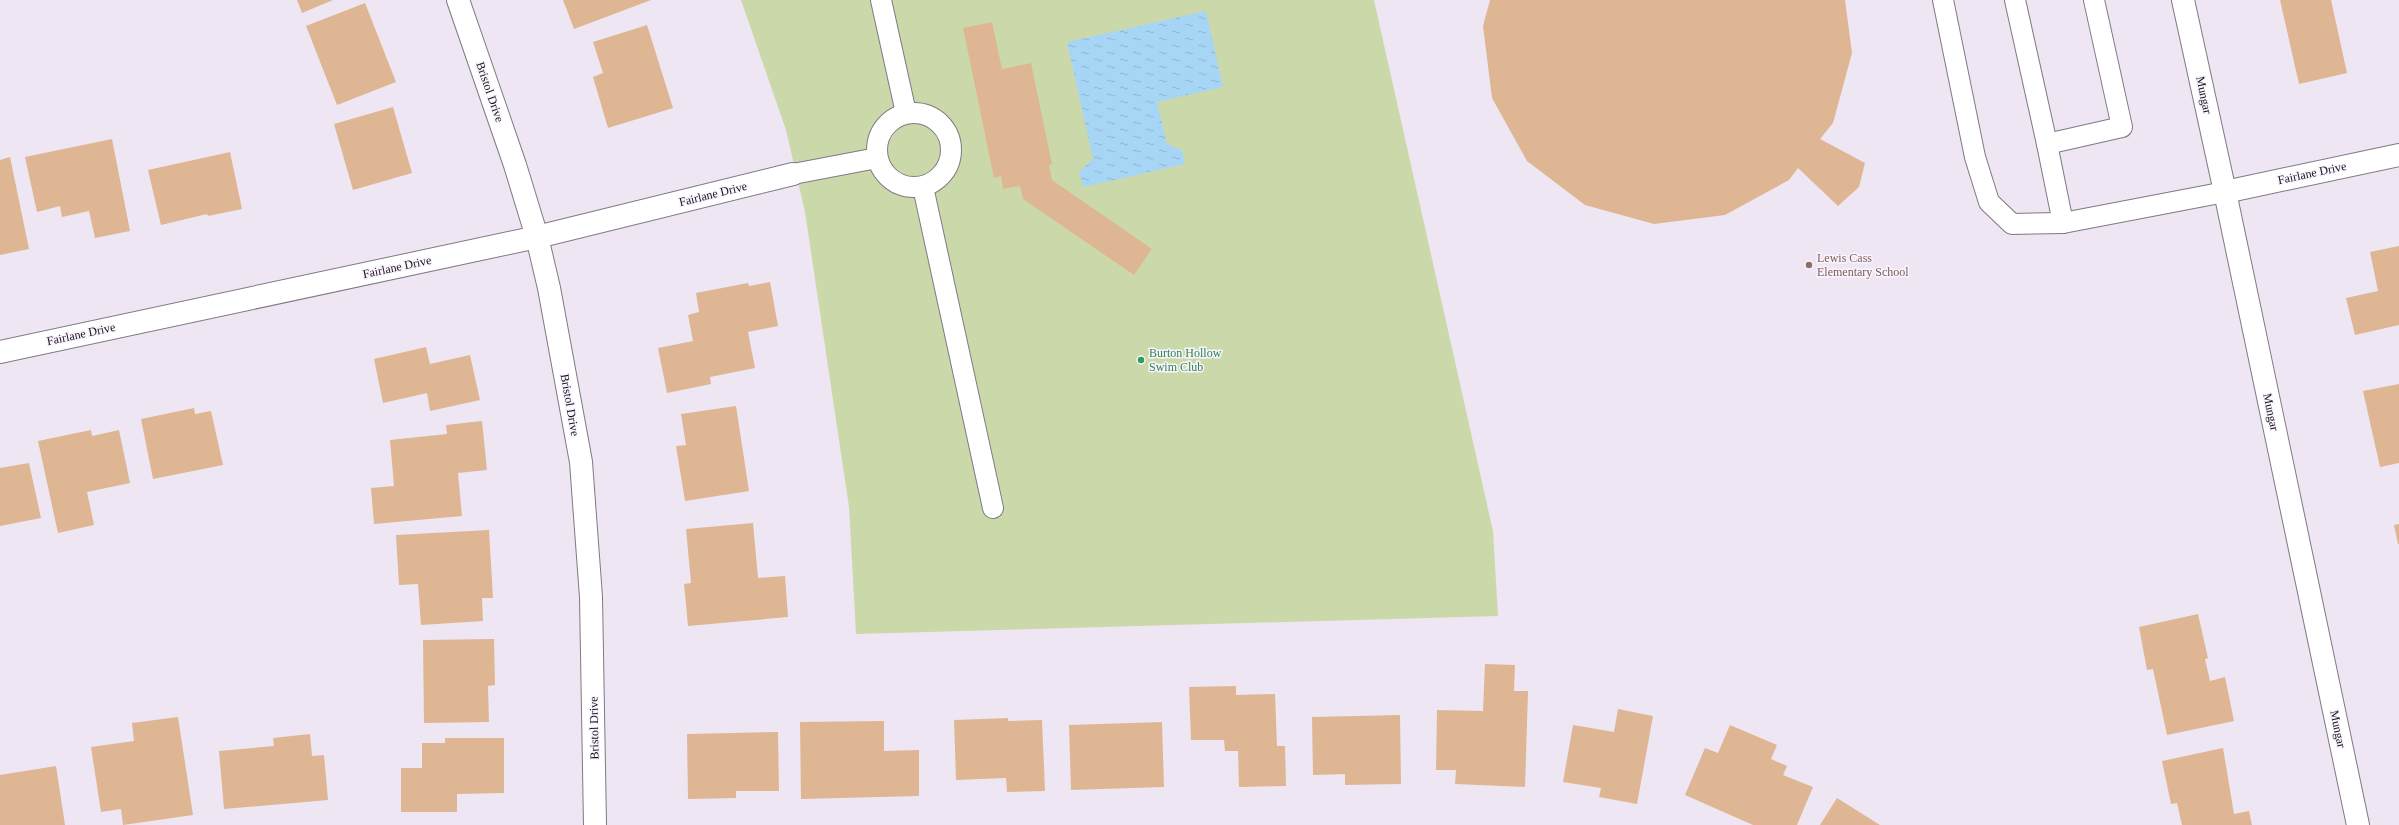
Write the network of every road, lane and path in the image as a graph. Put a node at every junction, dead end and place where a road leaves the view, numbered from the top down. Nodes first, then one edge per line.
1 (458, 0) edge
2 (881, 0) edge
3 (1944, 0) edge
4 (2015, 0) edge
5 (2094, 0) edge
6 (2183, 0) edge
7 (906, 113) junction
8 (2047, 144) junction
9 (2399, 155) edge
10 (877, 158) junction
11 (793, 174) joint
12 (923, 187) junction
13 (2226, 192) junction
14 (2063, 223) junction
15 (537, 237) junction
16 (0, 352) edge
17 (993, 508) dead end
18 (596, 825) edge
19 (2358, 825) edge

1 - 15 street, Bristol Drive
2 - 7 lane
3 - 14 lane
4 - 8 lane
5 - 8 lane
6 - 13 street, Mungar
7 - 10 lane
7 - 12 lane
8 - 14 lane
9 - 13 street, Fairlane Drive
10 - 11 lane
10 - 12 lane
11 - 15 street, Fairlane Drive
12 - 17 lane
13 - 14 lane
13 - 19 street, Mungar
15 - 16 street, Fairlane Drive
15 - 18 street, Bristol Drive

